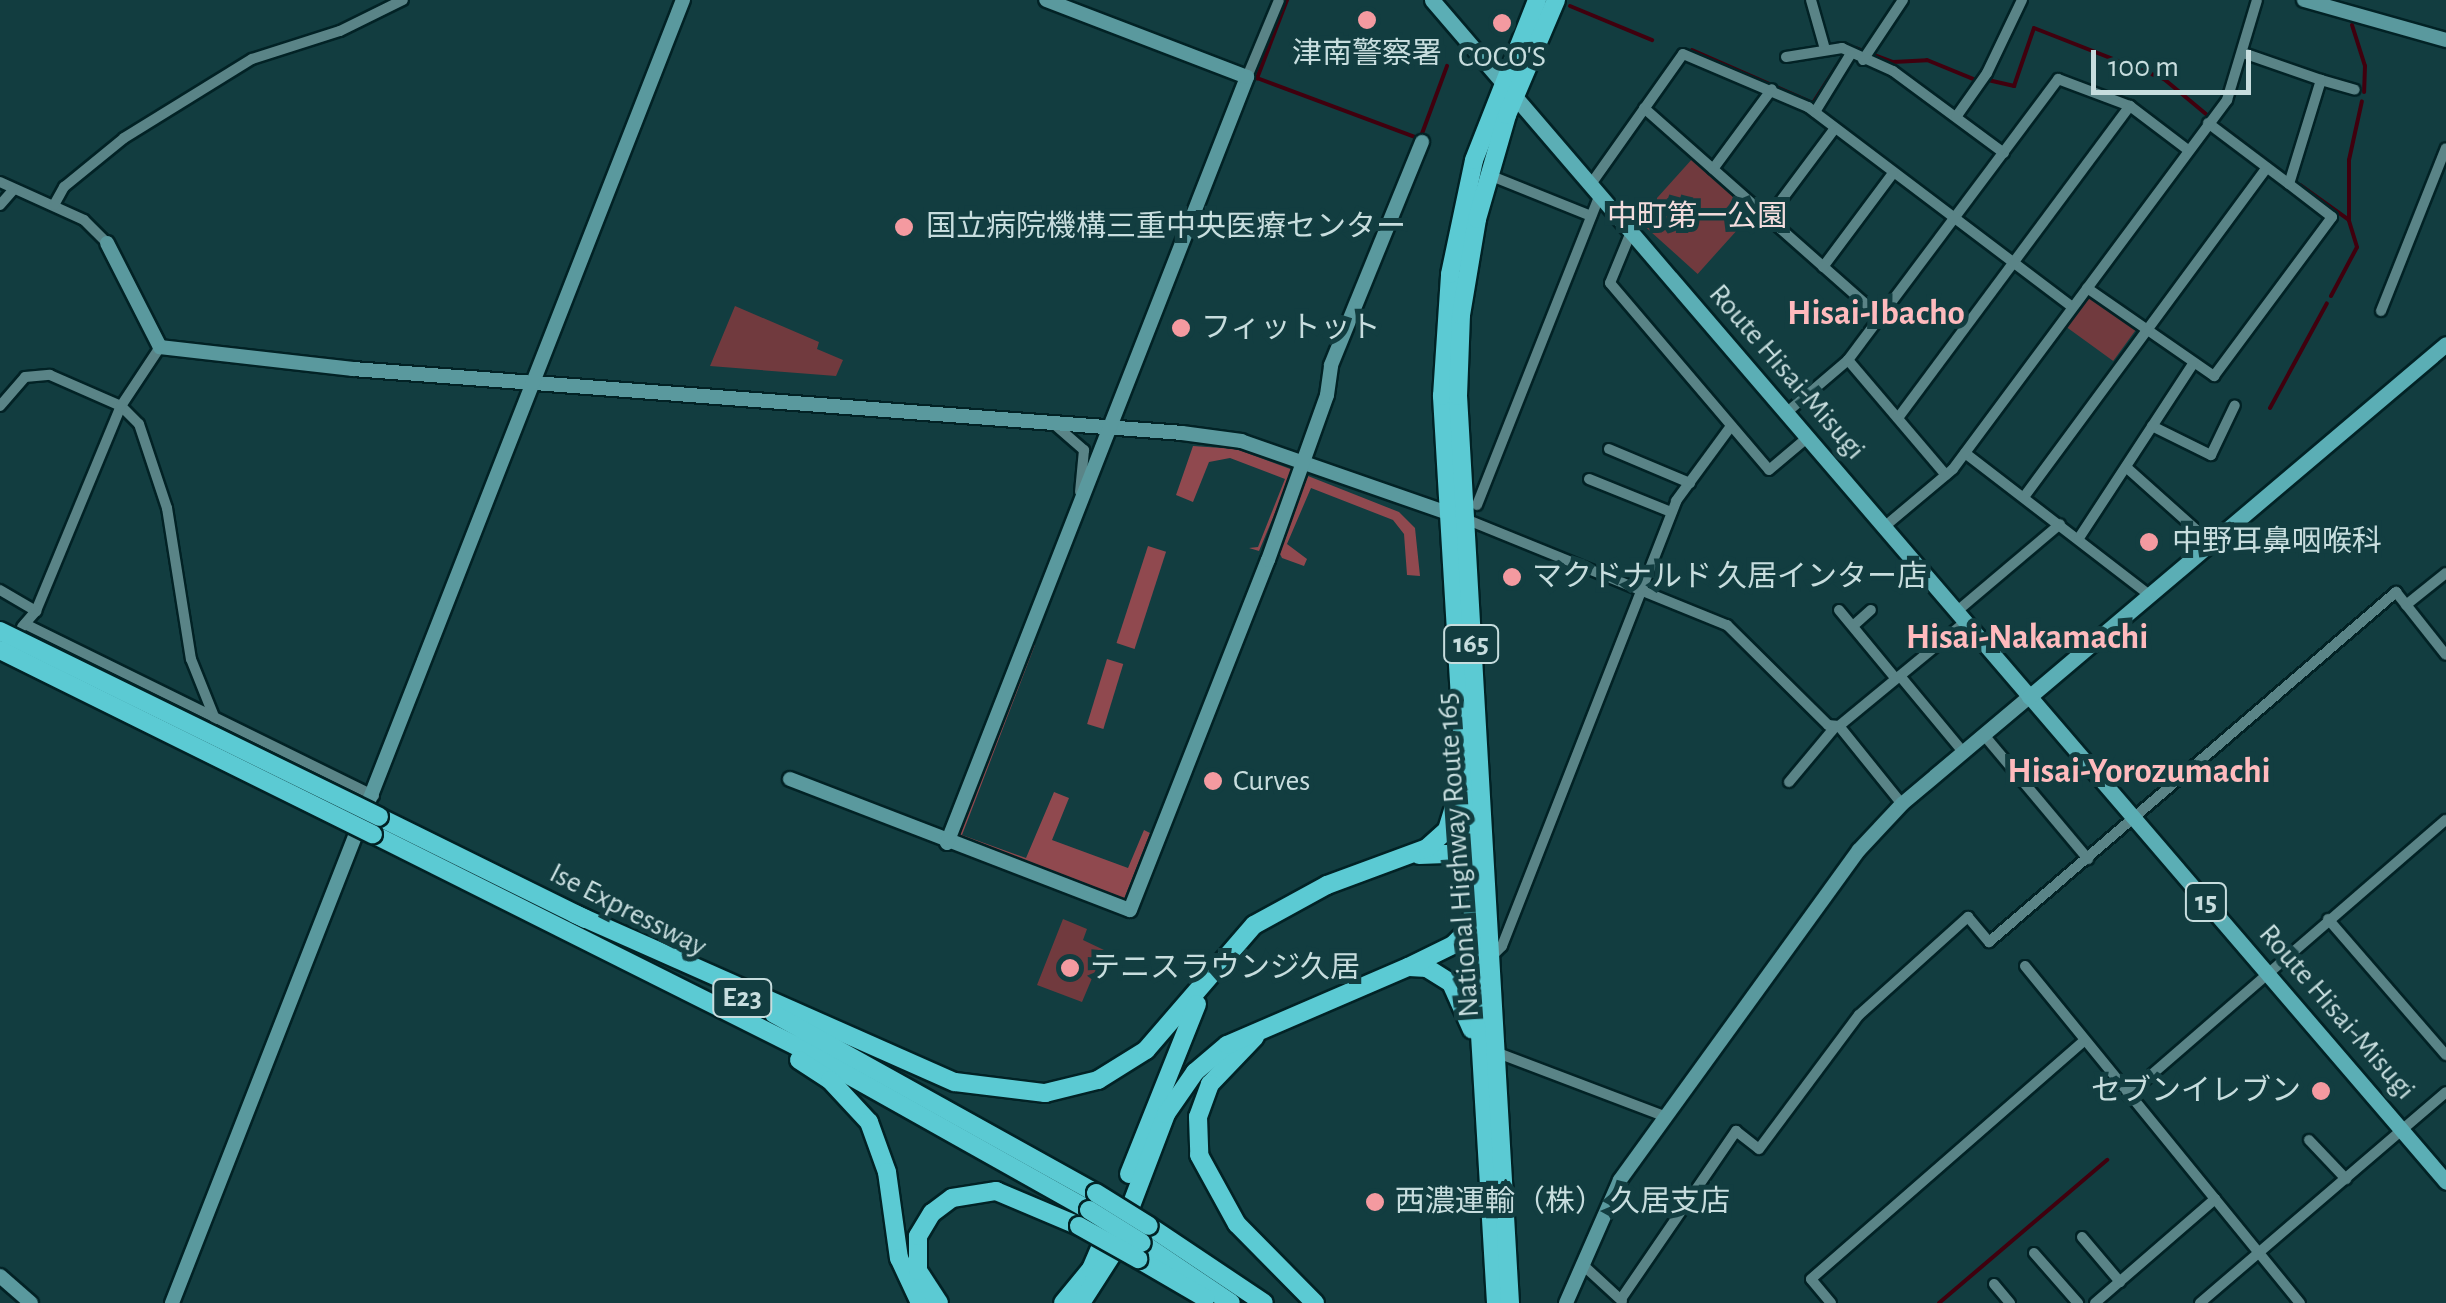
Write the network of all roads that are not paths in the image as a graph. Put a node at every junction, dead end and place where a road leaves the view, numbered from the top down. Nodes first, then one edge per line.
1 (403, 0) edge
2 (683, 0) edge
3 (1046, 0) edge
4 (1279, 0) edge
5 (1432, 0) edge
6 (1538, 0) edge
7 (1556, 0) edge
8 (1811, 0) edge
9 (1903, 0) edge
10 (2022, 0) edge
11 (2257, 0) edge
12 (2304, 0) edge
13 (2350, 0) edge
14 (2355, 17) junction
15 (2446, 40) edge
16 (1825, 49) junction
17 (2243, 53) junction
18 (1850, 55) junction
19 (1865, 56) junction
20 (1786, 57) dead end
21 (1247, 77) junction
22 (2321, 80) junction
23 (1509, 89) junction
24 (1772, 89) junction
25 (2356, 90) dead end
26 (2130, 106) junction
27 (1644, 108) junction
28 (1815, 112) junction
29 (1956, 117) junction
30 (2208, 124) junction
31 (1835, 128) junction
32 (1422, 142) dead end
33 (2446, 148) edge
34 (2188, 150) junction
35 (2004, 152) junction
36 (1713, 168) junction
37 (2267, 168) junction
38 (1894, 172) junction
39 (1488, 175) junction
40 (0, 182) edge
41 (2289, 184) junction
42 (13, 190) junction
43 (1596, 190) junction
44 (0, 204) edge
45 (54, 205) junction
46 (1591, 216) junction
47 (1768, 218) junction
48 (1955, 218) junction
49 (1631, 232) junction
50 (107, 243) joint
51 (2014, 263) junction
52 (1823, 267) junction
53 (2087, 288) junction
54 (2072, 307) junction
55 (2381, 311) dead end
56 (1881, 318) junction
57 (2146, 331) junction
58 (2446, 344) edge
59 (160, 347) junction
60 (1848, 360) junction
61 (2193, 364) junction
62 (536, 381) junction
63 (2235, 405) dead end
64 (0, 406) edge
65 (121, 406) junction
66 (1786, 413) junction
67 (1898, 418) junction
68 (1046, 420) junction
69 (1109, 424) junction
70 (1731, 426) junction
71 (2152, 426) junction
72 (1808, 438) junction
73 (1609, 449) dead end
74 (1965, 452) junction
75 (1304, 462) junction
76 (2126, 467) junction
77 (1946, 475) junction
78 (1589, 479) dead end
79 (1690, 483) junction
80 (2024, 497) junction
81 (1078, 502) junction
82 (1477, 505) dead end
83 (1671, 512) junction
84 (1453, 515) junction
85 (2060, 524) junction
86 (1884, 527) junction
87 (2079, 538) junction
88 (2211, 543) junction
89 (2446, 572) edge
90 (1642, 586) junction
91 (0, 590) edge
92 (2151, 596) junction
93 (2406, 605) junction
94 (1839, 610) dead end
95 (1871, 610) dead end
96 (36, 612) junction
97 (1960, 617) junction
98 (25, 624) junction
99 (1853, 626) junction
100 (0, 631) edge
101 (0, 648) edge
102 (2446, 655) edge
103 (1898, 678) junction
104 (1456, 681) junction
105 (2029, 697) junction
106 (215, 719) junction
107 (1837, 726) junction
108 (1984, 734) junction
109 (1963, 752) junction
110 (790, 779) dead end
111 (1790, 782) dead end
112 (374, 796) junction
113 (1902, 804) junction
114 (2134, 818) junction
115 (2446, 820) edge
116 (376, 826) junction
117 (947, 843) junction
118 (1409, 857) junction
119 (2088, 858) junction
120 (1468, 864) junction
121 (1490, 893) junction
122 (2328, 919) junction
123 (571, 921) junction
124 (1474, 926) junction
125 (1492, 956) junction
126 (2025, 966) dead end
127 (1408, 967) junction
128 (2268, 975) junction
129 (1208, 980) junction
130 (1267, 1026) junction
131 (2084, 1041) junction
132 (1498, 1053) junction
133 (2446, 1055) edge
134 (1482, 1068) junction
135 (2446, 1092) edge
136 (2128, 1095) junction
137 (1664, 1116) junction
138 (2402, 1130) junction
139 (2309, 1140) dead end
140 (2346, 1179) junction
141 (2446, 1182) edge
142 (2215, 1199) junction
143 (1088, 1210) junction
144 (2082, 1237) dead end
145 (1143, 1243) junction
146 (2034, 1253) dead end
147 (2260, 1254) junction
148 (1582, 1265) junction
149 (0, 1276) edge
150 (2120, 1282) junction
151 (1994, 1284) dead end
152 (1622, 1301) edge
153 (30, 1303) edge
154 (172, 1303) edge
155 (920, 1303) edge
156 (939, 1303) edge
157 (1063, 1303) edge
158 (1081, 1303) edge
159 (1214, 1303) edge
160 (1231, 1303) edge
161 (1264, 1303) edge
162 (1315, 1303) edge
163 (1496, 1303) edge
164 (1510, 1303) edge
165 (1565, 1303) edge
166 (1831, 1303) edge
167 (2010, 1303) edge
168 (2078, 1303) edge
169 (2095, 1303) edge
170 (2200, 1303) edge
171 (2300, 1303) edge

1 - 45 street
2 - 62 street
3 - 21 street
4 - 21 street
5 - 23 main road, Route Hisai-Misugi
6 - 23 highway, National Highway Route 165 / 165
7 - 23 highway, National Highway Route 165 / 165
8 - 16 street
9 - 19 street
10 - 29 street
11 - 17 street
12 - 14 street
13 - 14 street
14 - 15 street
16 - 18 street
16 - 20 street
17 - 22 street
17 - 30 street
18 - 19 street
18 - 28 street
19 - 29 street
21 - 69 street
22 - 25 street
22 - 41 street
23 - 39 highway, National Highway Route 165 / 165
23 - 43 main road, Route Hisai-Misugi / 15
23 - 84 highway, National Highway Route 165 / 165
24 - 27 street
24 - 28 street
24 - 36 street
26 - 34 street
26 - 35 street
26 - 51 street
27 - 36 street
27 - 43 street
28 - 31 street
29 - 35 street
30 - 34 street
30 - 37 street
31 - 38 street
31 - 47 street
32 - 75 street
33 - 55 street
34 - 53 street
35 - 48 street
36 - 47 street
37 - 41 street
37 - 57 street
38 - 48 street
38 - 52 street
39 - 46 street
39 - 84 highway, National Highway Route 165 / 165
40 - 42 street
41 - 61 street
42 - 44 street
42 - 45 street
43 - 46 street
43 - 49 main road, Route Hisai-Misugi / 15
45 - 50 street
46 - 82 street
47 - 52 street
48 - 51 street
48 - 56 street
49 - 66 main road, Route Hisai-Misugi / 15
49 - 70 street
50 - 59 street
51 - 54 street
51 - 67 street
52 - 56 street
53 - 54 street
53 - 57 street
54 - 74 street
56 - 60 street
57 - 61 street
57 - 80 street
58 - 88 main road
59 - 62 street
59 - 65 street
60 - 66 street
60 - 67 street
61 - 71 street
62 - 68 street
62 - 112 street
63 - 71 street
64 - 65 street
65 - 96 street
65 - 106 street
66 - 72 main road, Route Hisai-Misugi / 15
67 - 77 street
68 - 69 street
68 - 81 street
69 - 75 street
69 - 81 street
70 - 72 street
70 - 79 street
71 - 76 street
72 - 86 main road, Route Hisai-Misugi / 15
73 - 79 street
74 - 77 street
74 - 80 street
75 - 84 street
75 - 117 street
76 - 87 street
76 - 88 street
77 - 86 street
78 - 83 street
79 - 83 street
80 - 85 street
81 - 117 street
83 - 90 street
84 - 90 street
84 - 104 highway, National Highway Route 165 / 165
84 - 121 highway, National Highway Route 165 / 165
85 - 87 street
85 - 97 street
86 - 97 main road, Route Hisai-Misugi / 15
87 - 92 street
88 - 92 main road
89 - 93 street
90 - 107 street
90 - 125 street
91 - 96 street
92 - 105 main road
93 - 102 street
93 - 114 street
94 - 99 street
95 - 99 street
96 - 98 street
97 - 103 street
97 - 105 main road, Route Hisai-Misugi / 15
98 - 101 street
98 - 106 street
99 - 103 street
100 - 116 highway, Ise Expressway / E23, bridge
101 - 116 highway, Ise Expressway / E23, bridge
103 - 107 street
103 - 109 street
104 - 118 highway
104 - 120 highway, National Highway Route 165 / 165
105 - 108 street
105 - 114 main road, Route Hisai-Misugi / 15
106 - 112 street
107 - 111 street
107 - 113 street
108 - 109 street
108 - 119 street
109 - 113 street
110 - 117 street
112 - 154 street
113 - 137 street
114 - 119 street
114 - 128 main road, Route Hisai-Misugi / 15
115 - 122 street
116 - 123 highway, Ise Expressway / E23
118 - 120 highway
118 - 129 highway
119 - 152 street
120 - 121 highway
120 - 124 highway, National Highway Route 165 / 165
121 - 124 highway
121 - 125 highway, National Highway Route 165 / 165
122 - 128 street
122 - 133 street
123 - 129 highway
123 - 143 highway, Ise Expressway / E23
123 - 155 highway
124 - 127 highway
124 - 134 highway, National Highway Route 165 / 165
125 - 132 highway, National Highway Route 165 / 165
126 - 131 street
127 - 130 highway
127 - 134 highway
128 - 136 street
128 - 138 main road, Route Hisai-Misugi / 15
129 - 157 highway
130 - 158 highway
130 - 162 highway
131 - 136 street
131 - 166 street
132 - 137 street
132 - 164 highway, National Highway Route 165 / 165
134 - 163 highway, National Highway Route 165 / 165
135 - 138 street
136 - 142 street
137 - 148 street
138 - 140 street
138 - 141 main road, Route Hisai-Misugi / 15
139 - 140 street
140 - 147 street
142 - 147 street
142 - 150 street
143 - 145 highway, Ise Expressway, bridge
143 - 156 highway
144 - 150 street
145 - 159 highway
145 - 160 highway, Ise Expressway
145 - 161 highway, Ise Expressway
146 - 168 street
147 - 170 street
147 - 171 street
148 - 152 street
148 - 165 street
149 - 153 street
150 - 169 street
151 - 167 street

